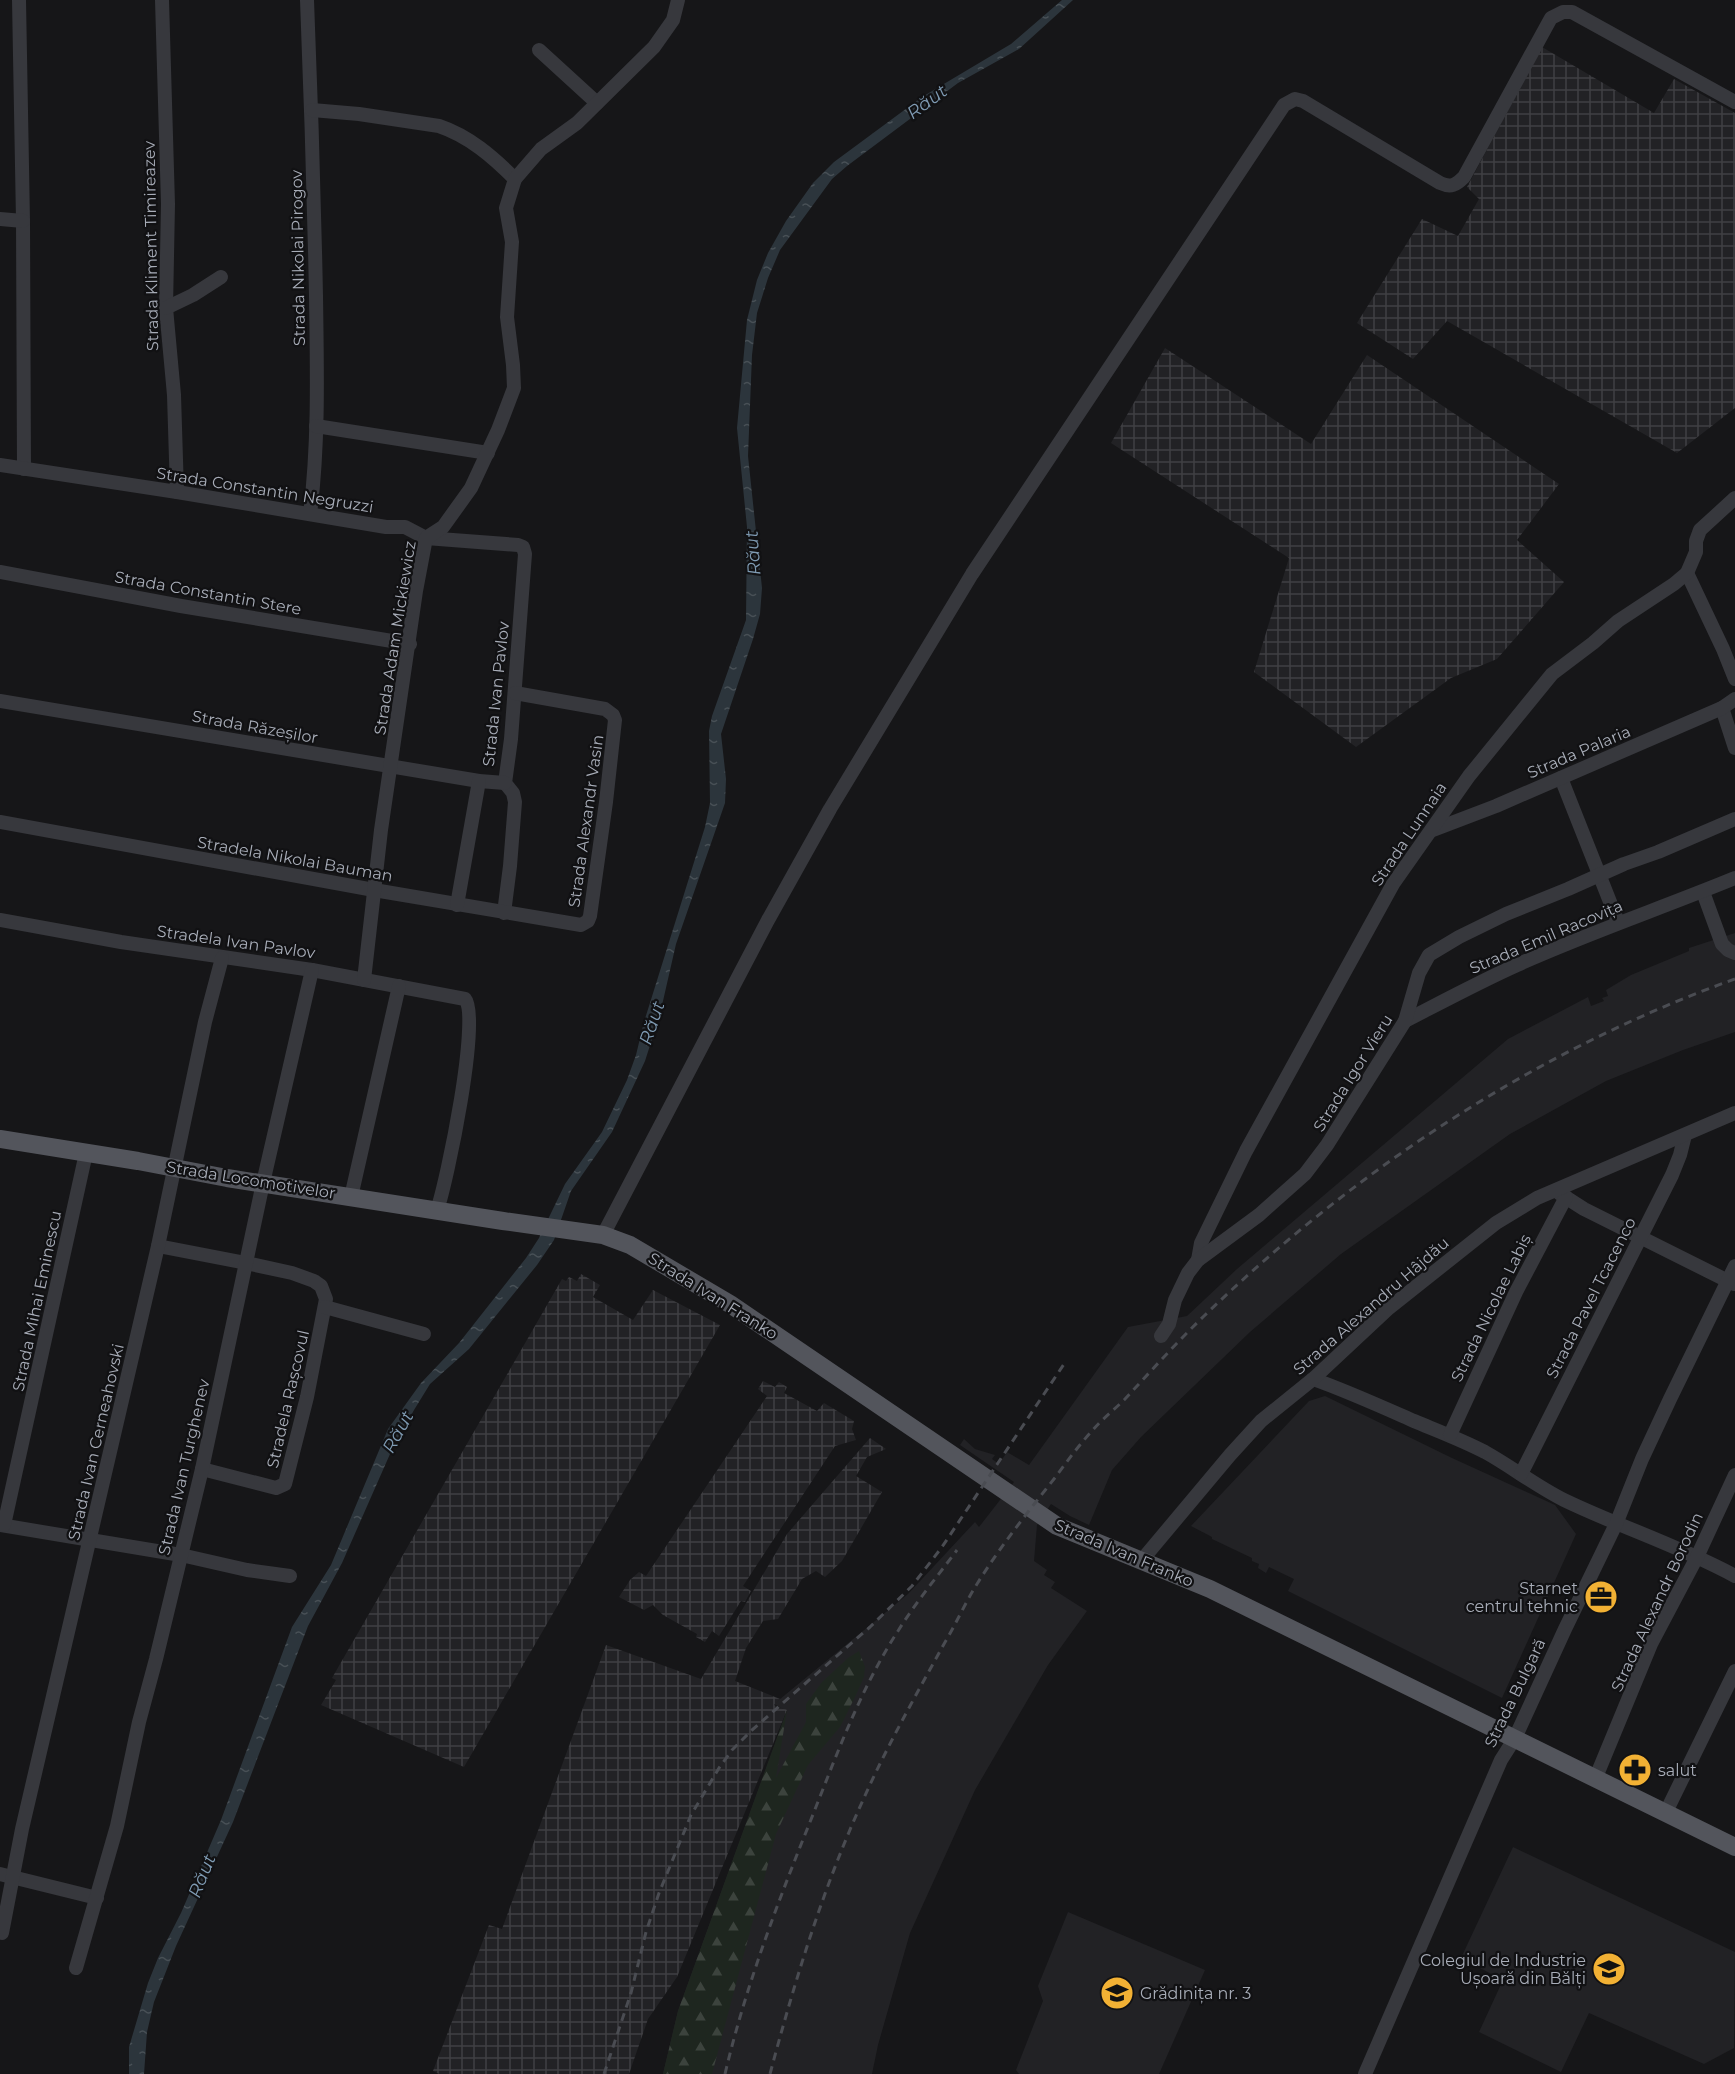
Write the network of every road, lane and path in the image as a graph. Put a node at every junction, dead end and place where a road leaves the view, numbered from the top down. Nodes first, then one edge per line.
1 (162, 0) edge
2 (307, 0) edge
3 (678, 0) edge
4 (18, 2) edge
5 (539, 50) dead end
6 (1735, 102) edge
7 (597, 103) junction
8 (312, 110) junction
9 (515, 179) junction
10 (0, 219) edge
11 (23, 221) junction
12 (221, 277) dead end
13 (166, 308) junction
14 (316, 426) junction
15 (488, 453) junction
16 (0, 465) edge
17 (24, 469) junction
18 (177, 492) junction
19 (1735, 498) edge
20 (310, 514) junction
21 (426, 538) junction
22 (523, 547) joint
23 (0, 572) edge
24 (1687, 573) junction
25 (410, 644) junction
26 (1729, 647) edge
27 (1735, 680) edge
28 (515, 693) junction
29 (1735, 699) edge
30 (0, 701) edge
31 (1722, 708) junction
32 (1735, 748) edge
33 (391, 767) junction
34 (1561, 778) junction
35 (479, 781) junction
36 (505, 783) junction
37 (1735, 819) edge
38 (0, 822) edge
39 (1432, 830) junction
40 (1600, 876) junction
41 (1735, 878) edge
42 (374, 890) junction
43 (1703, 892) junction
44 (457, 905) junction
45 (504, 913) junction
46 (0, 920) edge
47 (1618, 922) junction
48 (585, 924) joint
49 (1735, 953) edge
50 (222, 958) junction
51 (312, 970) junction
52 (364, 980) junction
53 (399, 986) junction
54 (1406, 1021) junction
55 (1735, 1113) edge
56 (1685, 1135) junction
57 (0, 1142) edge
58 (86, 1153) junction
59 (174, 1169) junction
60 (263, 1183) junction
61 (1560, 1194) junction
62 (351, 1197) junction
63 (438, 1210) junction
64 (502, 1221) joint
65 (603, 1235) junction
66 (1641, 1237) junction
67 (158, 1246) junction
68 (1198, 1260) junction
69 (246, 1263) junction
70 (1735, 1266) edge
71 (1732, 1282) edge
72 (325, 1307) junction
73 (424, 1334) dead end
74 (1161, 1336) dead end
75 (1312, 1379) junction
76 (1450, 1435) junction
77 (202, 1468) junction
78 (1521, 1474) junction
79 (1735, 1476) edge
80 (1616, 1524) junction
81 (2, 1525) edge
82 (90, 1540) junction
83 (182, 1555) junction
84 (1697, 1557) junction
85 (1142, 1560) junction
86 (290, 1576) dead end
87 (1735, 1576) edge
88 (1735, 1671) edge
89 (1515, 1738) junction
90 (1596, 1777) junction
91 (1666, 1812) junction
92 (1735, 1847) edge
93 (6, 1876) edge
94 (97, 1898) junction
95 (2, 1933) dead end
96 (76, 1968) dead end
97 (1365, 2074) edge

1 - 13 street, Strada Kliment Timireazev
2 - 8 street, Strada Nikolai Pirogov
3 - 7 street, Strada Adam Mickiewicz
4 - 11 street
5 - 7 street
6 - 65 street
7 - 9 street, Strada Adam Mickiewicz
8 - 9 street
8 - 14 street, Strada Nikolai Pirogov
9 - 15 street, Strada Adam Mickiewicz
10 - 11 street
11 - 17 street
12 - 13 street
13 - 18 street, Strada Kliment Timireazev
14 - 15 street
14 - 20 street, Strada Nikolai Pirogov
15 - 21 street, Strada Adam Mickiewicz
16 - 17 street, Strada Constantin Negruzzi
17 - 18 street, Strada Constantin Negruzzi
18 - 20 street, Strada Constantin Negruzzi
19 - 24 street
20 - 21 street, Strada Constantin Negruzzi
21 - 22 street, Strada Constantin Negruzzi
21 - 25 street, Strada Adam Mickiewicz
22 - 28 street, Strada Ivan Pavlov
23 - 25 street, Strada Constantin Stere
24 - 26 street
24 - 39 street, Strada Lunnaia
25 - 33 street, Strada Adam Mickiewicz
26 - 27 street
28 - 36 street, Strada Ivan Pavlov
28 - 48 street, Strada Alexandr Vasin
29 - 31 street, Strada Palaria
30 - 33 street, Strada Răzeșilor
31 - 32 street
31 - 34 street, Strada Palaria
33 - 35 street, Strada Răzeșilor
33 - 42 street, Strada Adam Mickiewicz
34 - 39 street, Strada Palaria
34 - 40 street
35 - 36 street, Strada Răzeșilor
35 - 44 street, Strada Ivan Pavlov
36 - 45 street, Strada Ivan Pavlov
37 - 40 street, Strada Igor Vieru
38 - 42 street, Stradela Nikolai Bauman
39 - 68 street, Strada Lunnaia
40 - 47 street
40 - 54 street, Strada Igor Vieru
41 - 43 street, Strada Emil Racovița
42 - 44 street, Stradela Nikolai Bauman
42 - 52 street, Strada Adam Mickiewicz
43 - 47 street, Strada Emil Racovița
43 - 49 street
44 - 45 street, Stradela Nikolai Bauman
45 - 48 street, Stradela Nikolai Bauman
46 - 50 street, Stradela Ivan Pavlov
47 - 54 street, Strada Emil Racovița
50 - 51 street, Stradela Ivan Pavlov
50 - 59 street, Strada Ivan Cerneahovski
51 - 52 street, Stradela Ivan Pavlov
51 - 60 street, Strada Ivan Turghenev
52 - 53 street, Stradela Ivan Pavlov
53 - 62 street
53 - 63 street, Stradela Ivan Pavlov
54 - 68 street, Strada Igor Vieru
55 - 56 street, Strada Alexandru Hâjdău
56 - 61 street, Strada Alexandru Hâjdău
56 - 66 street, Strada Pavel Tcacenco
57 - 58 main road, Strada Locomotivelor
58 - 59 main road, Strada Locomotivelor
58 - 81 street, Strada Mihai Eminescu
59 - 60 main road, Strada Locomotivelor
59 - 67 street, Strada Ivan Cerneahovski
60 - 62 main road, Strada Locomotivelor
60 - 69 street, Strada Ivan Turghenev
61 - 66 street
61 - 75 street, Strada Alexandru Hâjdău
61 - 76 street, Strada Nicolae Labiș
62 - 63 main road, Strada Locomotivelor
63 - 64 main road, Strada Locomotivelor
64 - 65 main road, Strada Ivan Franko
65 - 85 main road, Strada Ivan Franko
66 - 71 street
66 - 78 street, Strada Pavel Tcacenco
67 - 69 street
67 - 82 street, Strada Ivan Cerneahovski
68 - 74 street, Strada Igor Vieru
69 - 72 street
69 - 77 street, Strada Ivan Turghenev
70 - 71 street, Strada Bulgară
71 - 80 street, Strada Bulgară
72 - 73 street
72 - 77 street, Stradela Rașcovul
75 - 76 street
75 - 85 street, Strada Alexandru Hâjdău
76 - 78 street
77 - 83 street, Strada Ivan Turghenev
78 - 80 street
79 - 84 street, Strada Alexandr Borodin
80 - 84 street
80 - 89 street, Strada Bulgară
81 - 82 street
82 - 83 street
82 - 93 street, Strada Ivan Cerneahovski
83 - 86 street
83 - 94 street, Strada Ivan Turghenev
84 - 87 street
84 - 90 street, Strada Alexandr Borodin
85 - 89 main road, Strada Ivan Franko
88 - 91 street
89 - 90 main road, Strada Ivan Franko
89 - 97 street, Strada Bulgară
90 - 91 main road, Strada Ivan Franko
91 - 92 main road, Strada Ivan Franko
93 - 94 street
93 - 95 street, Strada Ivan Cerneahovski
94 - 96 street, Strada Ivan Turghenev

